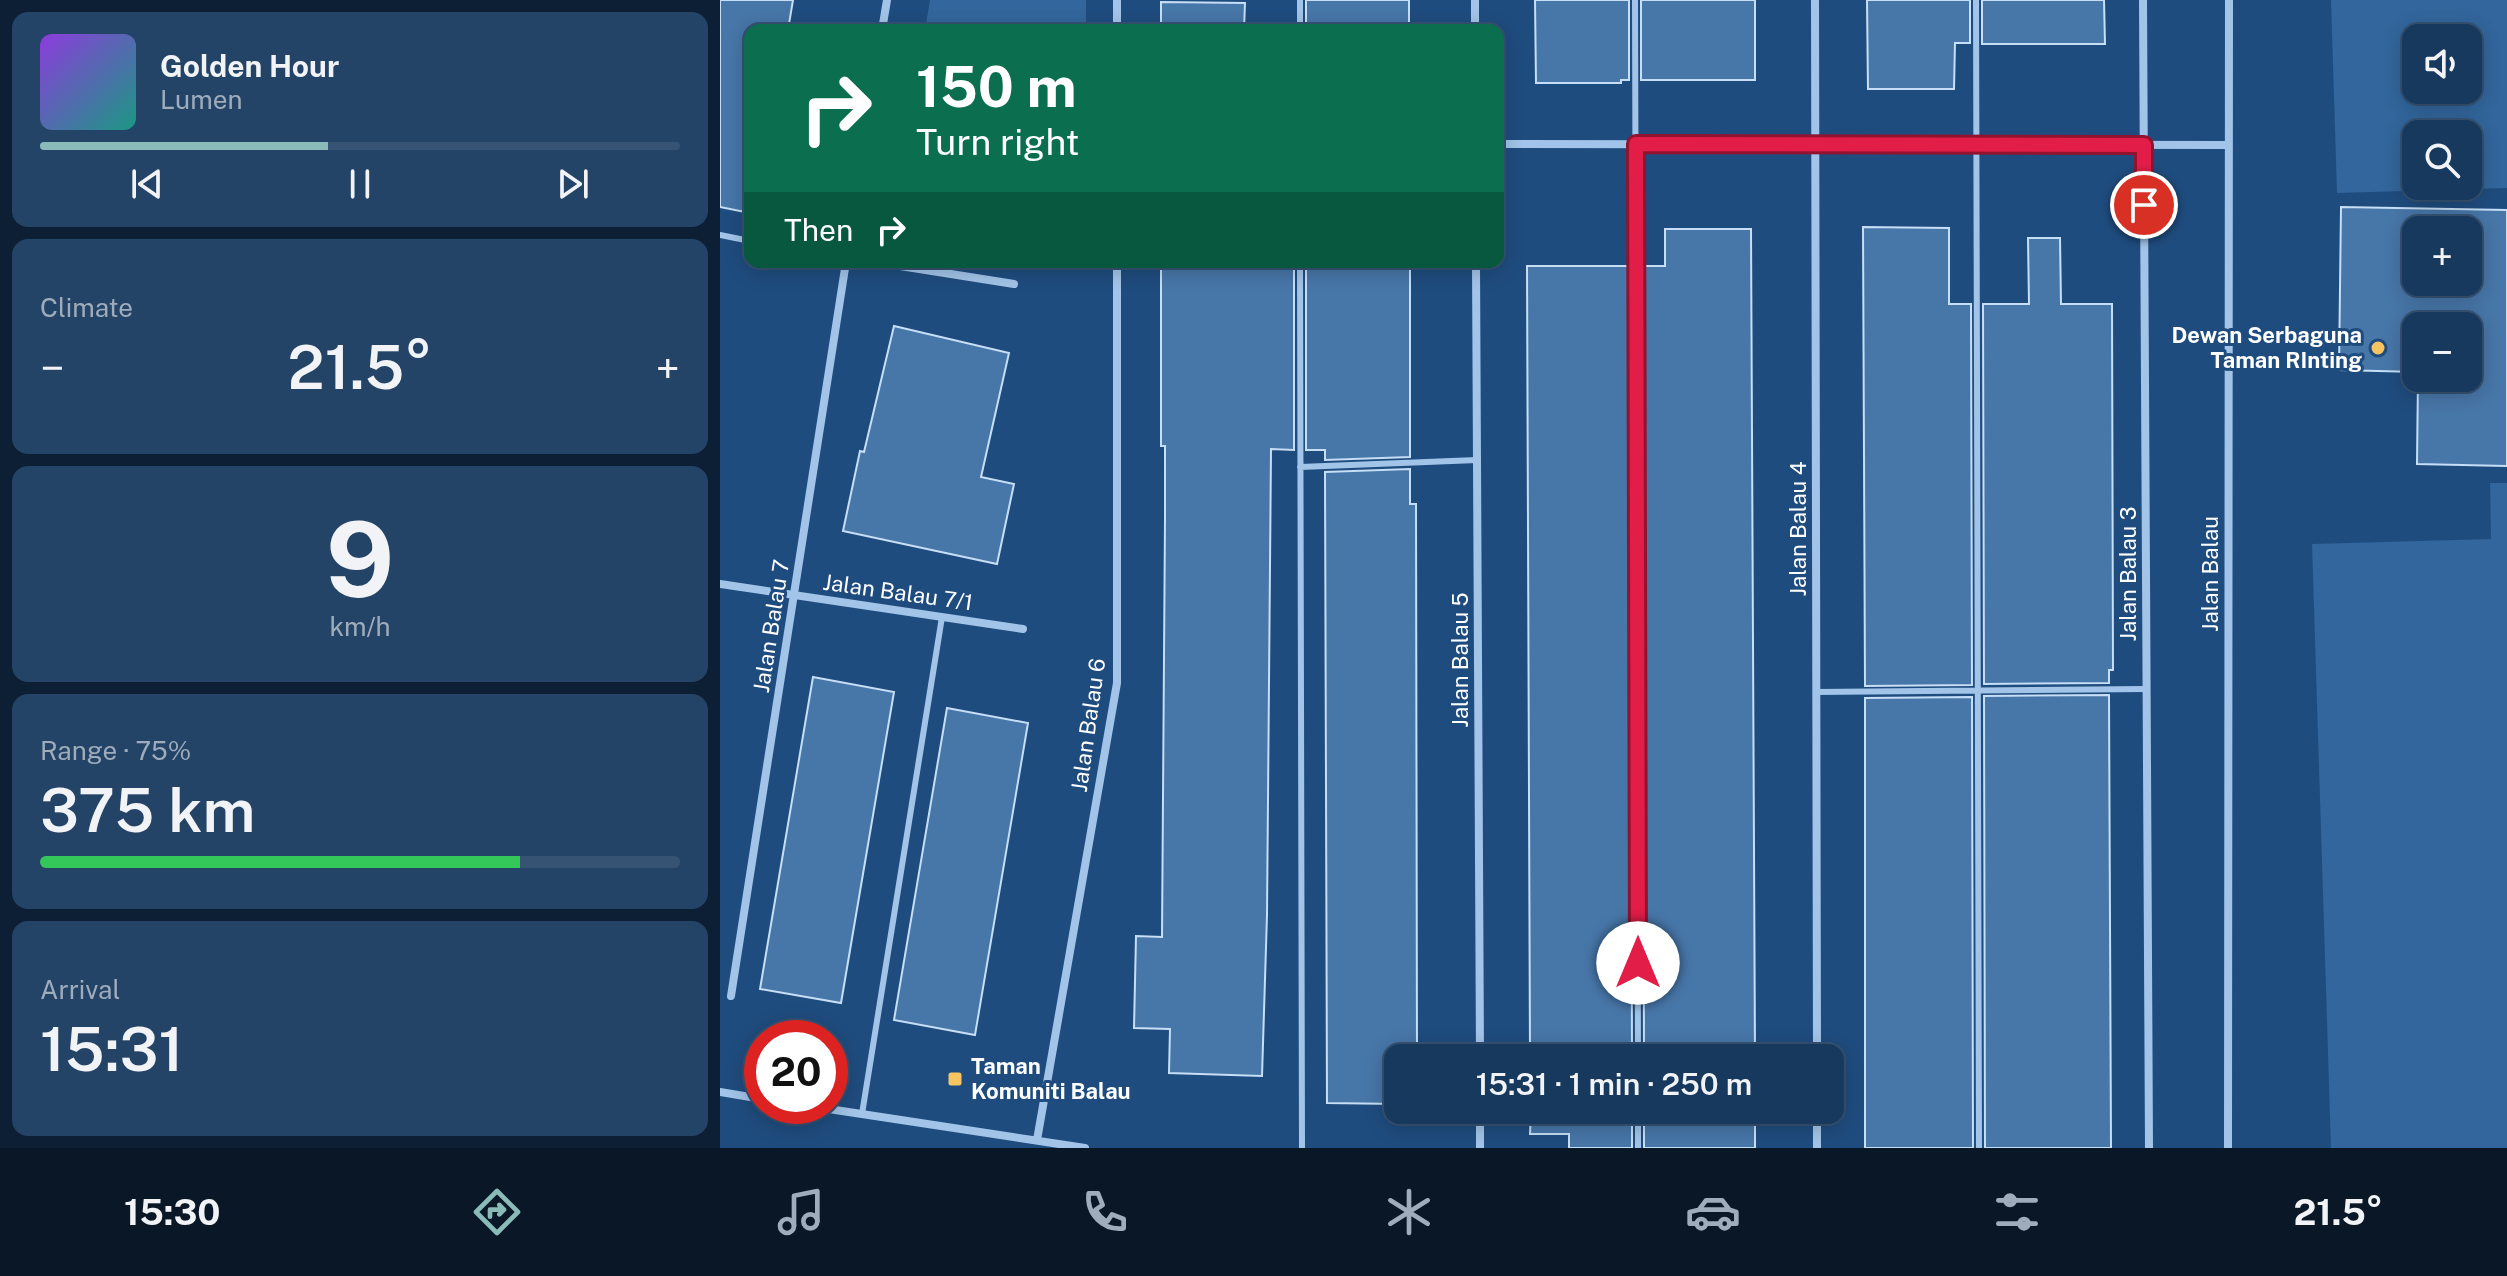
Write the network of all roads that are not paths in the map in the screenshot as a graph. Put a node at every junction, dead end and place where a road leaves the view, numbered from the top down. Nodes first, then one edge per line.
1 (887, 0) edge
2 (1117, 0) edge
3 (1300, 0) edge
4 (1475, 0) edge
5 (1635, 0) edge
6 (1815, 0) edge
7 (1976, 0) edge
8 (2143, 0) edge
9 (2229, 0) edge
10 (883, 24) edge
11 (1117, 24) edge
12 (1300, 24) edge
13 (1475, 24) edge
14 (1504, 144) edge
15 (1636, 144) junction
16 (1815, 145) junction
17 (1976, 145) junction
18 (2144, 145) junction
19 (2228, 145) junction
20 (720, 235) edge
21 (744, 240) edge
22 (845, 268) edge
23 (913, 268) edge
24 (1117, 268) edge
25 (1300, 268) edge
26 (1476, 268) edge
27 (1014, 284) dead end
28 (1477, 460) junction
29 (1300, 467) junction
30 (720, 584) edge
31 (794, 595) junction
32 (942, 617) junction
33 (1023, 629) dead end
34 (2146, 689) junction
35 (1978, 691) junction
36 (1816, 692) junction
37 (731, 996) dead end
38 (1480, 1044) edge
39 (1638, 1044) edge
40 (1817, 1044) edge
41 (720, 1092) edge
42 (744, 1096) edge
43 (848, 1112) edge
44 (862, 1114) junction
45 (1480, 1124) edge
46 (1638, 1124) edge
47 (1817, 1124) edge
48 (1037, 1140) junction
49 (1085, 1148) edge
50 (1302, 1148) edge
51 (1480, 1148) edge
52 (1638, 1148) edge
53 (1817, 1148) edge
54 (1979, 1148) edge
55 (2149, 1148) edge
56 (2228, 1148) edge

1 - 10 street
2 - 11 street
3 - 12 lane
4 - 13 street
5 - 15 lane
6 - 16 street, Jalan Balau 4
7 - 17 lane
8 - 18 street, Jalan Balau 3
9 - 19 street, Jalan Balau
14 - 15 street
15 - 16 street
15 - 39 lane
16 - 17 street
16 - 36 street, Jalan Balau 4
17 - 18 street
17 - 35 lane
18 - 19 street
18 - 34 street, Jalan Balau 3
19 - 56 street, Jalan Balau
20 - 21 lane
22 - 31 street, Jalan Balau 7
23 - 27 street
24 - 48 street, Jalan Balau 6
25 - 29 lane
26 - 28 street, Jalan Balau 5
28 - 29 lane
28 - 38 street, Jalan Balau 5
29 - 50 lane
30 - 31 street, Jalan Balau 7/1
31 - 32 street, Jalan Balau 7/1
31 - 37 street, Jalan Balau 7
32 - 33 street, Jalan Balau 7/1
32 - 44 lane
34 - 35 lane
34 - 55 street, Jalan Balau 3
35 - 36 lane
35 - 54 lane
36 - 40 street, Jalan Balau 4
41 - 42 street
43 - 44 street
44 - 48 street
45 - 51 street
46 - 52 lane
47 - 53 street
48 - 49 street

